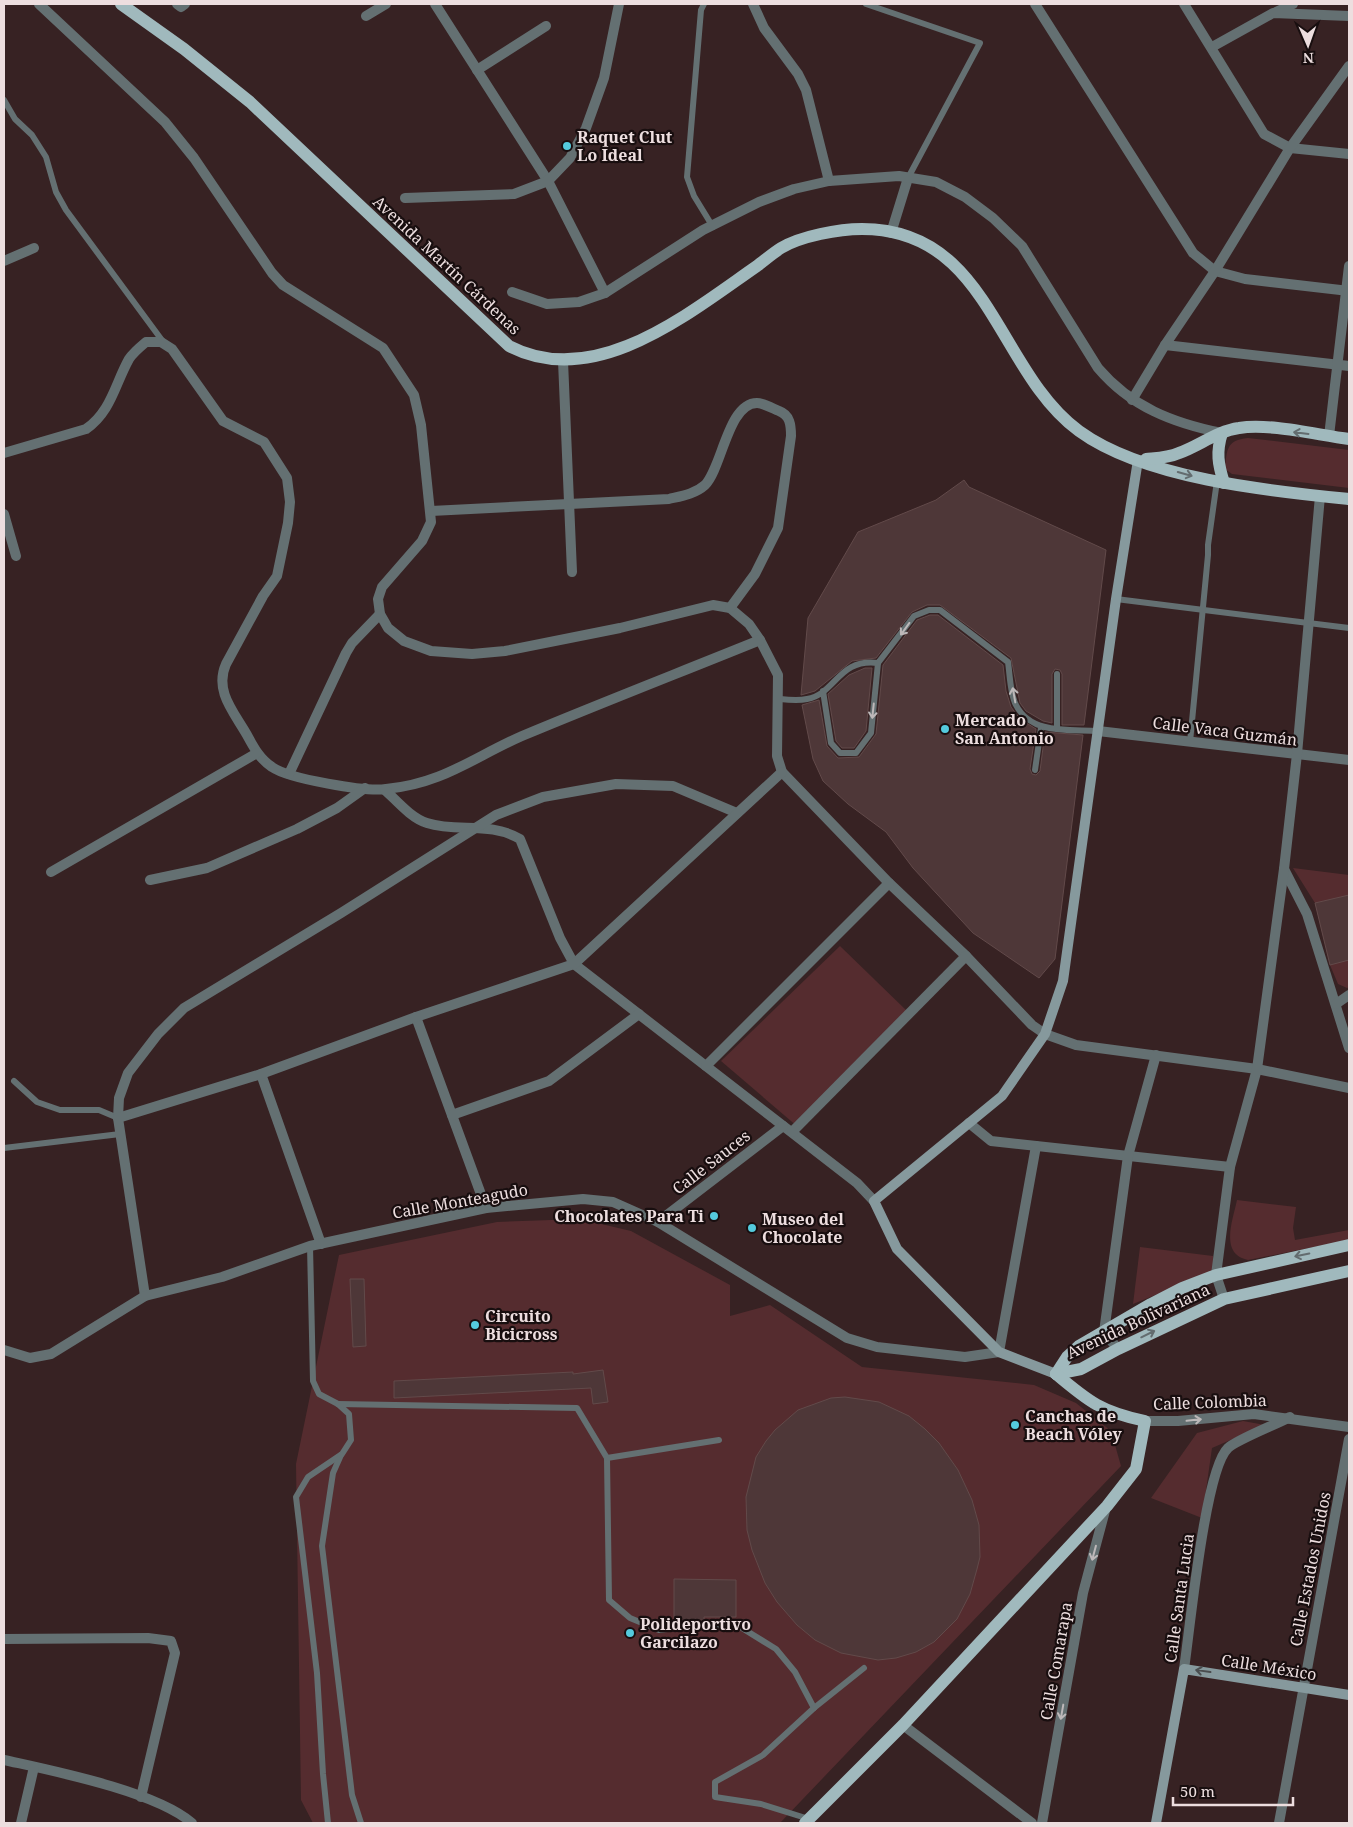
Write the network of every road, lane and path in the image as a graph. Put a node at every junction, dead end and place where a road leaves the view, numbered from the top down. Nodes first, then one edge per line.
1 (39, 4) edge
2 (121, 4) edge
3 (177, 4) edge
4 (186, 4) edge
5 (386, 4) edge
6 (435, 4) edge
7 (620, 4) edge
8 (704, 4) edge
9 (753, 4) edge
10 (866, 4) edge
11 (1035, 4) edge
12 (1184, 4) edge
13 (1294, 4) edge
14 (1273, 13) junction
15 (366, 16) dead end
16 (1349, 16) edge
17 (546, 26) dead end
18 (1212, 47) junction
19 (1349, 66) edge
20 (477, 70) junction
21 (4, 100) edge
22 (1290, 148) junction
23 (1349, 154) edge
24 (908, 178) junction
25 (548, 181) junction
26 (829, 181) junction
27 (405, 198) dead end
28 (713, 227) junction
29 (891, 233) junction
30 (34, 248) dead end
31 (4, 261) edge
32 (1349, 266) edge
33 (1215, 271) junction
34 (1348, 291) edge
35 (512, 292) dead end
36 (605, 294) junction
37 (164, 344) junction
38 (1165, 345) junction
39 (563, 360) junction
40 (1337, 364) junction
41 (1349, 366) edge
42 (1132, 400) junction
43 (1222, 433) junction
44 (1329, 436) junction
45 (1349, 439) edge
46 (4, 453) edge
47 (1138, 460) junction
48 (1220, 482) junction
49 (1320, 496) junction
50 (1349, 499) edge
51 (569, 504) junction
52 (431, 511) junction
53 (4, 514) edge
54 (16, 556) dead end
55 (572, 572) dead end
56 (1116, 599) junction
57 (730, 608) junction
58 (1202, 609) junction
59 (380, 614) junction
60 (1310, 624) junction
61 (1349, 628) edge
62 (760, 640) junction
63 (878, 663) junction
64 (1057, 674) dead end
65 (823, 691) junction
66 (780, 699) junction
67 (1041, 728) junction
68 (1057, 729) junction
69 (1098, 731) junction
70 (1190, 742) junction
71 (257, 753) junction
72 (1297, 754) junction
73 (1349, 760) edge
74 (1035, 770) dead end
75 (782, 772) junction
76 (289, 774) junction
77 (365, 788) junction
78 (385, 790) junction
79 (737, 813) junction
80 (476, 828) junction
81 (1284, 869) junction
82 (51, 872) dead end
83 (150, 880) dead end
84 (889, 883) junction
85 (966, 956) junction
86 (574, 964) junction
87 (1349, 995) edge
88 (1336, 1004) junction
89 (639, 1014) junction
90 (416, 1017) junction
91 (1045, 1034) junction
92 (1349, 1048) edge
93 (1156, 1055) junction
94 (706, 1066) junction
95 (1257, 1069) junction
96 (260, 1074) junction
97 (14, 1081) dead end
98 (1349, 1088) edge
99 (452, 1115) junction
100 (118, 1118) junction
101 (969, 1123) junction
102 (783, 1126) junction
103 (792, 1132) junction
104 (120, 1134) junction
105 (1036, 1146) junction
106 (4, 1148) edge
107 (1128, 1156) junction
108 (1230, 1167) junction
109 (874, 1201) junction
110 (486, 1208) junction
111 (658, 1222) junction
112 (321, 1244) junction
113 (1349, 1245) edge
114 (310, 1246) junction
115 (1349, 1271) edge
116 (1216, 1275) junction
117 (144, 1296) junction
118 (1224, 1299) junction
119 (1104, 1332) junction
120 (1118, 1349) junction
121 (4, 1350) edge
122 (999, 1352) junction
123 (1056, 1374) junction
124 (338, 1404) junction
125 (1290, 1417) junction
126 (1145, 1421) junction
127 (1349, 1426) edge
128 (1349, 1439) edge
129 (719, 1440) dead end
130 (342, 1454) junction
131 (607, 1458) junction
132 (1106, 1506) junction
133 (4, 1639) edge
134 (864, 1668) dead end
135 (1184, 1669) junction
136 (1303, 1686) junction
137 (1349, 1695) edge
138 (814, 1708) junction
139 (903, 1725) junction
140 (4, 1760) edge
141 (34, 1767) junction
142 (141, 1797) junction
143 (810, 1822) edge
144 (21, 1823) edge
145 (192, 1823) edge
146 (328, 1823) edge
147 (361, 1823) edge
148 (1032, 1823) edge
149 (1042, 1823) edge
150 (1156, 1823) edge
151 (1279, 1823) edge

1 - 52 street
2 - 39 main road, Avenida Martín Cárdenas
3 - 4 street
5 - 15 street
6 - 20 street
7 - 25 street
8 - 28 lane
9 - 26 street
10 - 24 lane
11 - 33 street
12 - 18 street
13 - 14 street
14 - 16 street
14 - 18 street
17 - 20 street
18 - 22 street
19 - 22 street
20 - 25 street
21 - 37 lane
22 - 23 street
22 - 33 street
24 - 26 street, Avenida Martín Cárdenas
24 - 29 street
24 - 42 street, Avenida Martín Cárdenas
25 - 27 street
25 - 36 street
26 - 28 street, Avenida Martín Cárdenas
28 - 36 street, Avenida Martín Cárdenas
29 - 39 main road, Avenida Martín Cárdenas
29 - 47 main road, Avenida Martín Cárdenas
30 - 31 street
32 - 34 street
33 - 34 street
33 - 38 street
34 - 40 street
35 - 36 street, Avenida Martín Cárdenas
37 - 46 street
37 - 71 street
38 - 40 street
38 - 42 street
39 - 51 street
40 - 41 street
40 - 44 street
42 - 43 street, Avenida Martín Cárdenas
44 -> 43 main road, Avenida Martín Cárdenas
43 - 47 main road, Avenida Martín Cárdenas
43 - 48 main road
44 - 45 main road, Avenida Martín Cárdenas
47 -> 48 main road, Avenida Martín Cárdenas
47 - 56 street
48 - 49 main road, Avenida Martín Cárdenas
48 - 58 lane
49 - 50 main road, Avenida Martín Cárdenas
49 - 60 street
51 - 52 street
51 - 55 street
51 - 57 street
52 - 59 street
53 - 54 street
56 - 58 lane
56 - 69 street
57 - 59 street
57 - 62 street
58 - 60 lane
58 - 70 lane
59 - 76 street
60 - 61 lane
60 - 72 street
62 - 66 street
62 - 78 street
63 - 65 lane
63 -> 65 lane
67 -> 63 lane
64 - 68 lane
65 - 66 lane
66 - 75 street
67 - 68 lane
67 - 74 lane
68 - 69 lane
69 - 70 street, Calle Vaca Guzmán
69 - 91 street
70 - 72 street, Calle Vaca Guzmán
71 - 76 street
71 - 82 street
72 - 73 street, Calle Vaca Guzmán
72 - 81 street
75 - 79 street
75 - 84 street
76 - 77 street
77 - 78 street
77 - 83 street
78 - 80 street
79 - 80 street
79 - 86 street
80 - 86 street
80 - 100 street
81 - 88 street
81 - 95 street
84 - 85 street
84 - 94 street
85 - 91 street
85 - 103 street
86 - 89 street
86 - 90 street
87 - 88 street
88 - 92 street
89 - 94 street
89 - 99 street
90 - 96 street
90 - 99 street
91 - 93 street
91 - 101 street
93 - 95 street
93 - 107 street
94 - 102 street
95 - 98 street
95 - 108 street
96 - 100 street
96 - 112 street
97 - 100 lane
99 - 110 street
100 - 104 street
101 - 105 street
101 - 109 street
102 - 103 street
102 - 111 street, Calle Sauces
103 - 109 street
104 - 106 lane
104 - 117 street
105 - 107 street
105 - 122 street
107 - 108 street
107 - 119 street
108 - 116 street
109 - 122 street
110 - 111 street, Calle Monteagudo
110 - 112 street, Calle Monteagudo
111 - 122 street, Calle Monteagudo
112 - 114 street, Calle Monteagudo
113 -> 116 main road, Avenida Bolivariana
114 - 117 street, Calle Monteagudo
114 - 124 lane
115 - 118 main road, Avenida Bolivariana
116 - 118 street
116 - 119 main road, Avenida Bolivariana
117 - 121 street, Calle Monteagudo
120 -> 118 main road, Avenida Bolivariana
119 - 120 street
119 - 123 main road, Avenida Bolivariana
120 - 123 main road, Avenida Bolivariana
122 - 123 street, Calle Colombia
123 - 126 main road, Calle Colombia
124 - 130 lane
124 - 131 lane
126 -> 125 street, Calle Colombia
125 - 127 street, Calle Colombia
125 - 135 street, Calle Santa Lucia
126 - 132 main road
128 - 136 street, Calle Estados Unidos
129 - 131 lane
130 - 146 lane
130 - 147 lane
131 - 138 lane
132 - 139 main road
132 -> 149 street, Calle Comarapa
133 - 142 street
134 - 138 lane
136 -> 135 street, Calle México
135 - 150 street, Calle Santa Lucia
136 - 137 street, Calle México
136 - 151 street, Calle Estados Unidos
138 - 143 lane
139 - 143 main road
139 - 148 street
140 - 141 street
141 - 142 street
141 - 144 street
142 - 145 street

